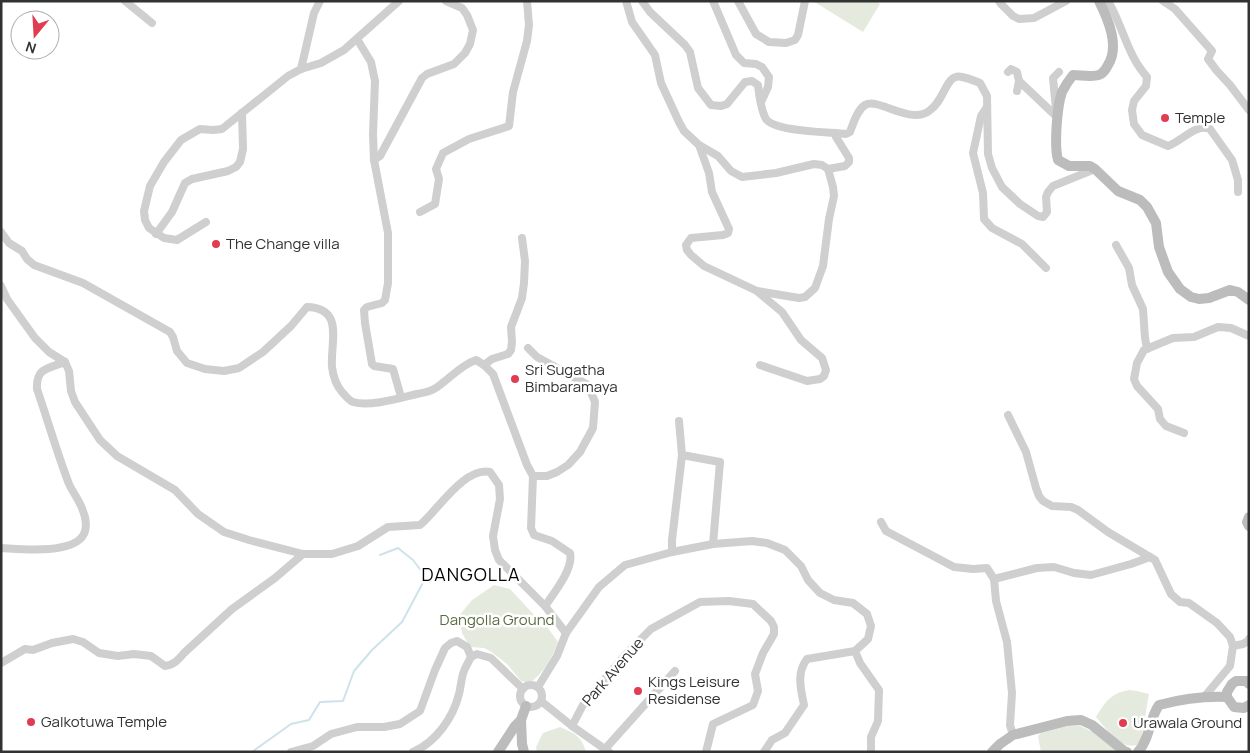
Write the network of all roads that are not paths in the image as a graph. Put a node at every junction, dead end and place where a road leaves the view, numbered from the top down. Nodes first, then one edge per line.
1 (125, 1) edge
2 (320, 1) edge
3 (399, 1) edge
4 (446, 1) edge
5 (527, 1) edge
6 (626, 1) edge
7 (642, 1) edge
8 (713, 1) edge
9 (738, 1) edge
10 (805, 1) edge
11 (1000, 1) edge
12 (1066, 1) edge
13 (1099, 1) edge
14 (1108, 1) edge
15 (1163, 1) edge
16 (152, 23) dead end
17 (357, 39) junction
18 (301, 70) junction
19 (1008, 72) dead end
20 (1059, 72) dead end
21 (1019, 81) junction
22 (1018, 91) dead end
23 (761, 102) junction
24 (987, 106) junction
25 (1249, 110) edge
26 (242, 113) junction
27 (1057, 117) junction
28 (835, 133) junction
29 (699, 145) junction
30 (374, 160) junction
31 (828, 169) junction
32 (1095, 169) junction
33 (1238, 192) dead end
34 (420, 212) dead end
35 (206, 222) dead end
36 (1, 232) edge
37 (156, 234) junction
38 (522, 238) dead end
39 (1116, 245) dead end
40 (1046, 268) dead end
41 (1, 286) edge
42 (757, 291) junction
43 (1249, 300) edge
44 (1249, 336) edge
45 (528, 348) dead end
46 (1148, 349) junction
47 (65, 362) junction
48 (484, 365) junction
49 (760, 365) dead end
50 (401, 397) junction
51 (1008, 415) dead end
52 (679, 421) dead end
53 (1184, 433) dead end
54 (682, 455) junction
55 (532, 476) junction
56 (1249, 517) edge
57 (881, 522) dead end
58 (1249, 526) edge
59 (713, 544) junction
60 (1, 548) edge
61 (672, 552) junction
62 (303, 554) junction
63 (1150, 557) junction
64 (994, 579) junction
65 (545, 606) junction
66 (566, 633) junction
67 (1249, 639) edge
68 (1233, 646) junction
69 (855, 651) junction
70 (471, 657) junction
71 (1, 663) edge
72 (675, 671) dead end
73 (1248, 680) edge
74 (538, 687) junction
75 (523, 689) junction
76 (1205, 696) junction
77 (1228, 697) junction
78 (541, 701) junction
79 (1249, 705) edge
80 (526, 706) junction
81 (521, 720) junction
82 (572, 726) junction
83 (1013, 735) junction
84 (424, 750) edge
85 (607, 750) edge
86 (291, 752) edge
87 (413, 752) edge
88 (498, 752) edge
89 (524, 752) edge
90 (706, 752) edge
91 (764, 752) edge
92 (871, 752) edge
93 (992, 752) edge
94 (1126, 752) edge
95 (1138, 752) edge

1 - 16 street
2 - 18 street
3 - 17 street
4 - 30 street
5 - 34 street
6 - 29 street
7 - 23 street
8 - 23 street
9 - 10 street
11 - 12 street
13 - 27 street
14 - 33 street
15 - 25 street
17 - 18 street
17 - 30 street
18 - 26 street
19 - 21 street
20 - 27 street
21 - 22 street
21 - 27 street
23 - 28 street
24 - 28 street
24 - 32 street
24 - 40 street
26 - 37 street
26 - 37 street
27 - 32 street
28 - 31 street
29 - 31 street
29 - 42 street
30 - 50 street
31 - 42 street
32 - 43 street
35 - 37 street
36 - 50 street
38 - 48 street
39 - 46 street
41 - 47 street
42 - 49 street
44 - 46 street
45 - 55 street
46 - 53 street
47 - 60 street
47 - 62 street
48 - 50 street
48 - 55 street
51 - 63 street
52 - 54 street
54 - 59 street
54 - 61 street
55 - 65 street
56 - 58 street
57 - 64 street
59 - 61 street
59 - 69 street
61 - 66 street
62 - 65 street
62 - 71 street
63 - 64 street
63 - 68 street
64 - 83 street
65 - 66 street
66 - 74 street
67 - 68 street
68 - 76 street
69 - 91 street
69 - 92 street
70 - 75 street
70 - 84 street
70 - 86 street
72 - 85 street
73 - 77 street
74 - 75 street
74 - 78 street
75 - 80 street
76 - 77 street
76 - 95 street
77 - 79 street
78 - 80 street
78 - 82 street
80 - 81 street
81 - 88 street
81 - 89 street
82 - 85 street
82 - 90 street, Park Avenue
83 - 93 street
83 - 94 street
84 - 87 street

